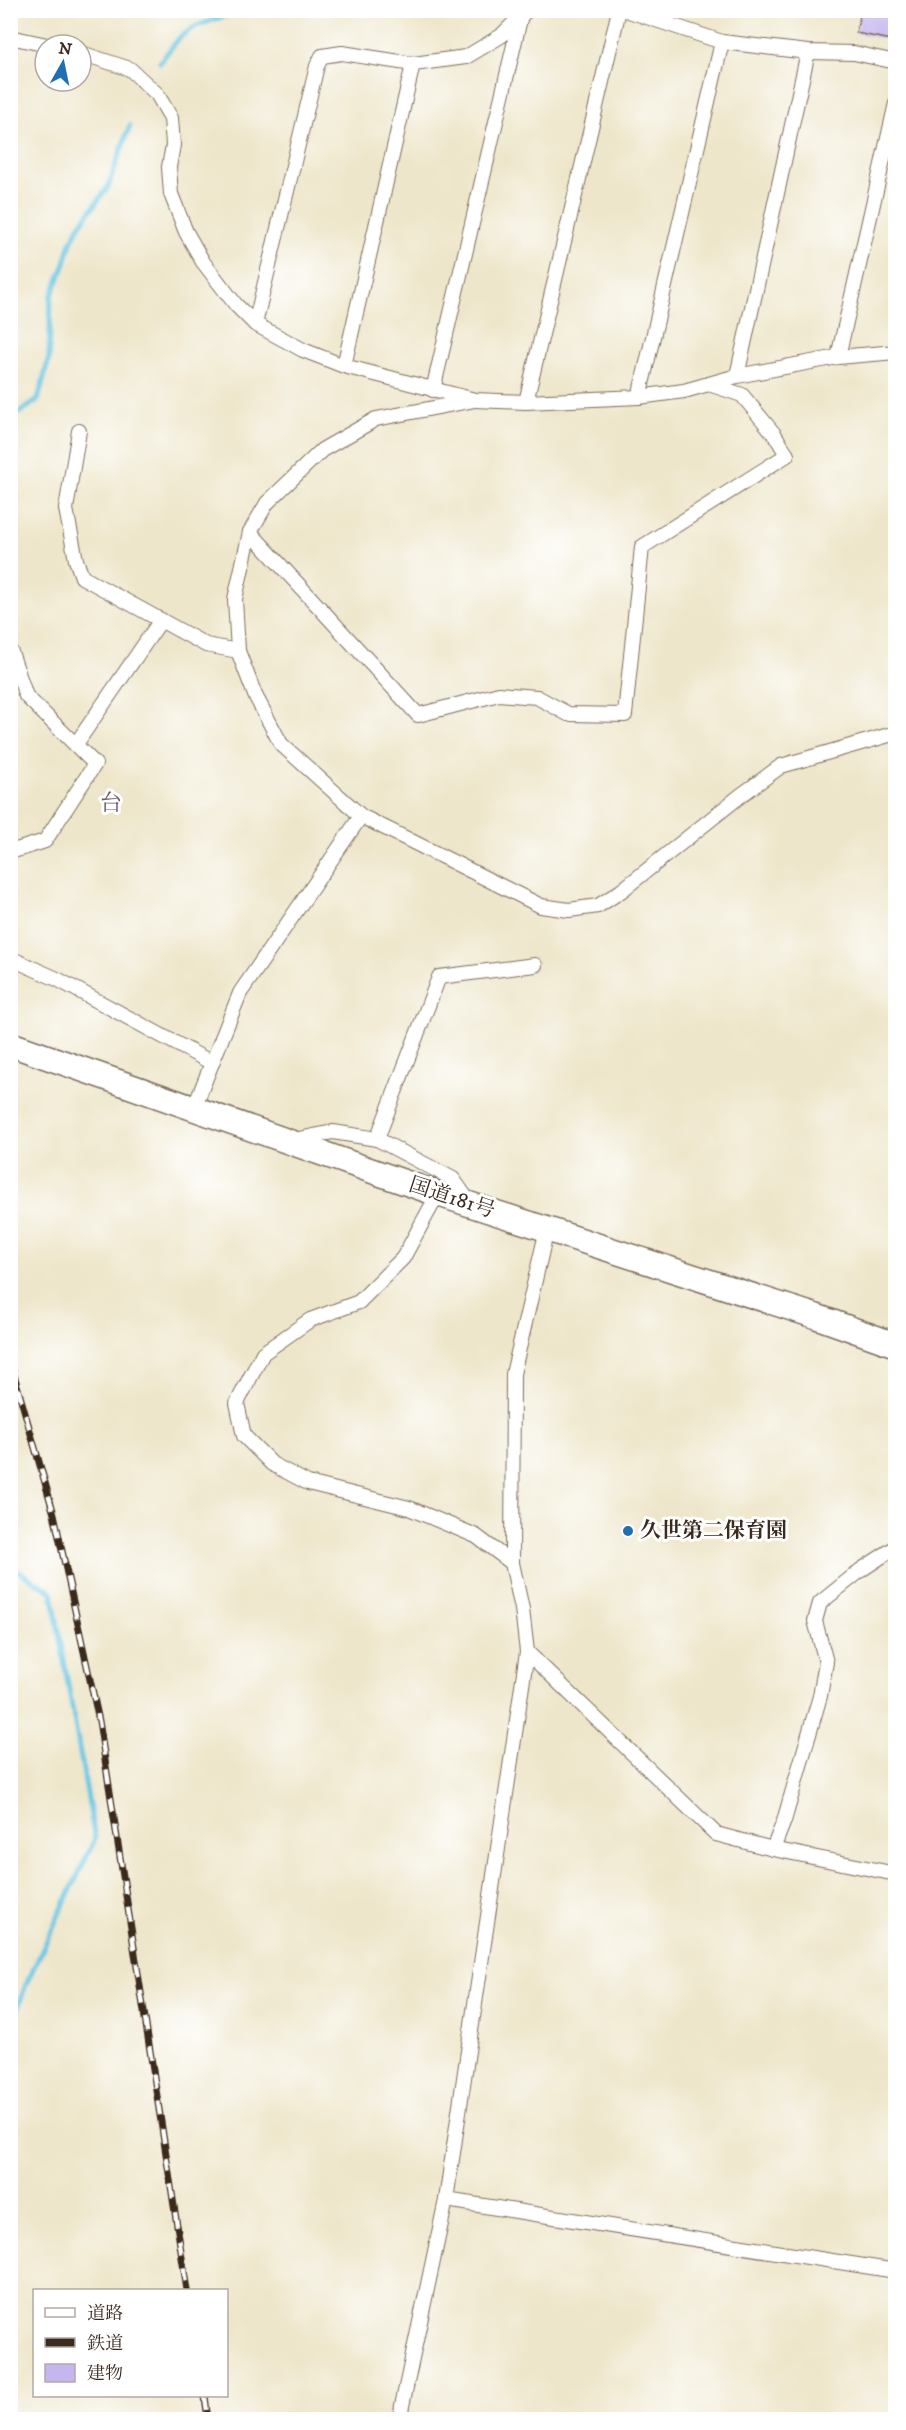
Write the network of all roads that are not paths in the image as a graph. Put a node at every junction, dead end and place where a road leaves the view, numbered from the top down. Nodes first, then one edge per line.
1 (619, 10) edge
2 (626, 10) edge
3 (524, 12) edge
4 (10, 37) edge
5 (33, 42) edge
6 (722, 42) junction
7 (808, 52) junction
8 (93, 57) edge
9 (896, 62) edge
10 (413, 64) junction
11 (896, 103) edge
12 (255, 324) junction
13 (896, 352) edge
14 (838, 357) junction
15 (344, 366) junction
16 (737, 375) junction
17 (709, 384) junction
18 (432, 390) junction
19 (639, 397) junction
20 (475, 400) junction
21 (526, 402) junction
22 (79, 431) dead end
23 (250, 532) junction
24 (161, 620) junction
25 (238, 651) junction
26 (11, 652) edge
27 (896, 733) edge
28 (76, 744) junction
29 (361, 816) junction
30 (10, 852) edge
31 (10, 958) edge
32 (535, 965) dead end
33 (10, 1044) edge
34 (212, 1063) junction
35 (194, 1108) junction
36 (377, 1138) junction
37 (289, 1141) junction
38 (438, 1194) junction
39 (471, 1204) junction
40 (547, 1229) junction
41 (896, 1345) edge
42 (896, 1547) edge
43 (512, 1563) junction
44 (527, 1652) junction
45 (773, 1849) junction
46 (896, 1874) edge
47 (446, 2200) junction
48 (896, 2271) edge
49 (399, 2420) edge

1 - 21 street
2 - 6 street
3 - 10 street
3 - 18 street
4 - 5 street
6 - 7 street
6 - 19 street
7 - 9 street
7 - 16 street
8 - 12 street
10 - 12 street
10 - 15 street
11 - 14 street
12 - 15 street
13 - 14 street
14 - 16 street
15 - 18 street
16 - 17 street
17 - 19 street
17 - 23 street
18 - 20 street
19 - 21 street
20 - 21 street
20 - 23 street
22 - 24 street
23 - 25 street
24 - 25 street
24 - 28 street
25 - 29 street
26 - 28 street
27 - 29 street
28 - 30 street
29 - 34 street
31 - 34 street
32 - 36 street
33 - 35 highway, 国道181号
34 - 35 street
35 - 37 highway, 国道181号
36 - 37 street
36 - 39 street
37 - 38 highway, 国道181号
38 - 39 highway, 国道181号
38 - 43 street
39 - 40 highway, 国道181号
40 - 41 highway, 国道181号
40 - 43 street
42 - 45 street
43 - 44 street
44 - 45 street
44 - 47 street
45 - 46 street
47 - 48 street
47 - 49 street

